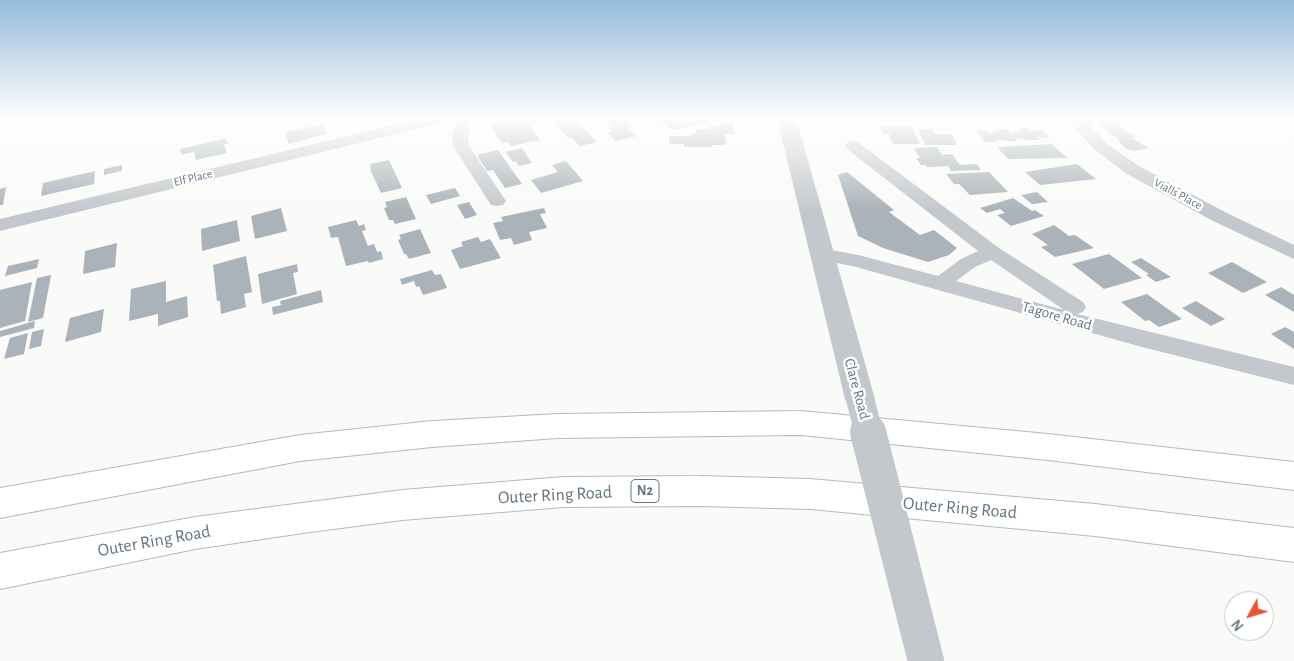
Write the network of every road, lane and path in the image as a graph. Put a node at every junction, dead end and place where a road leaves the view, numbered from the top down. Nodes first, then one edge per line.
1 (316, 149) edge
2 (463, 149) edge
3 (794, 149) edge
4 (857, 149) edge
5 (1104, 149) edge
6 (497, 201) dead end
7 (0, 225) edge
8 (992, 252) junction
9 (1294, 253) edge
10 (821, 254) junction
11 (942, 283) junction
12 (1075, 307) dead end
13 (1294, 376) edge
14 (1294, 476) edge
15 (0, 503) edge
16 (1294, 546) edge
17 (0, 571) edge
18 (926, 661) edge

1 - 7 street, Elf Place
2 - 6 street
3 - 10 street, Clare Road
4 - 8 street
5 - 9 street, Vialls Place
8 - 11 street
8 - 12 street
10 - 11 street, Tagore Road
10 - 18 street, Clare Road, bridge
11 - 13 street, Tagore Road
14 - 15 highway
16 - 17 highway, Outer Ring Road / N2

